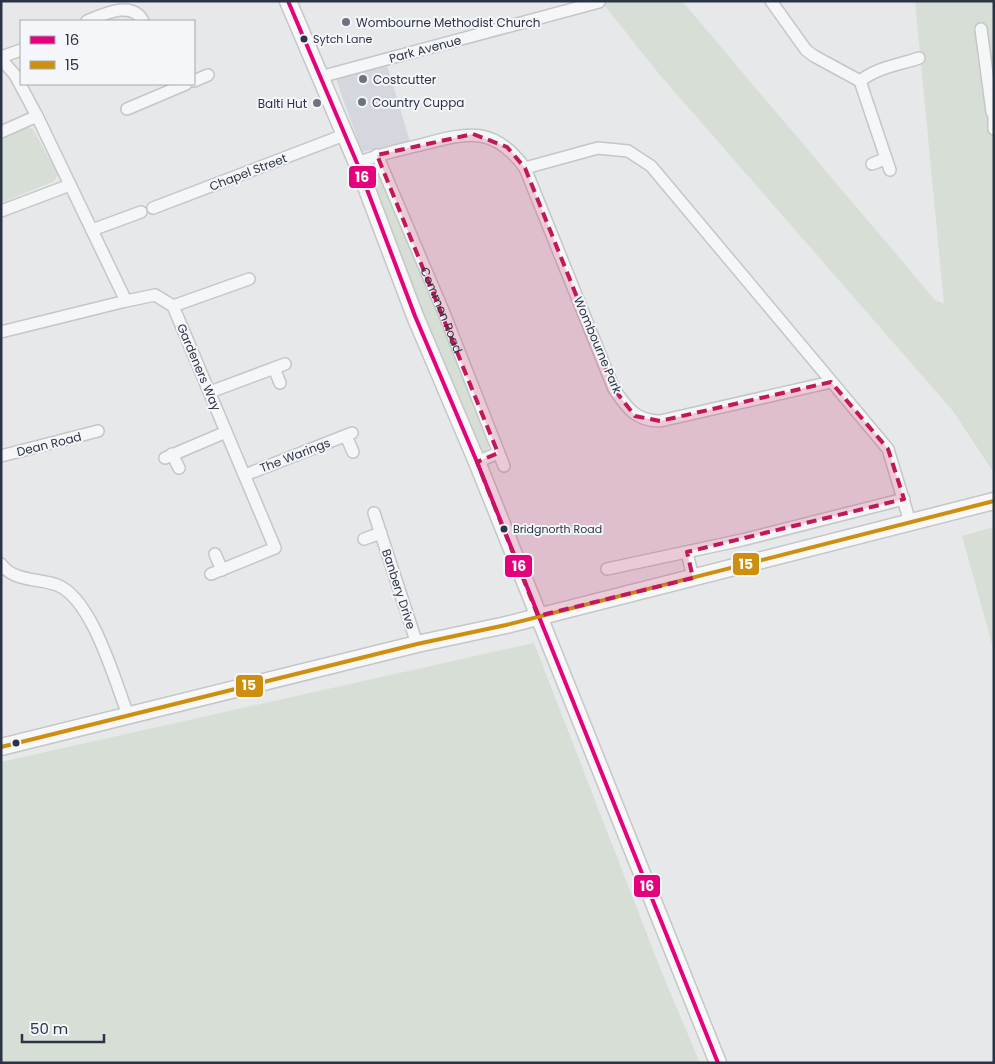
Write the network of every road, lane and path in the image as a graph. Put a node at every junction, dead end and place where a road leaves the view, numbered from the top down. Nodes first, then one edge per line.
1 (288, 1) edge
2 (771, 1) edge
3 (599, 2) edge
4 (586, 3) edge
5 (90, 20) edge
6 (142, 20) edge
7 (981, 29) dead end
8 (20, 50) edge
9 (1, 58) edge
10 (920, 58) dead end
11 (208, 75) dead end
12 (320, 77) junction
13 (195, 81) edge
14 (860, 81) junction
15 (20, 84) edge
16 (20, 85) edge
17 (172, 86) edge
18 (127, 109) dead end
19 (993, 112) edge
20 (37, 116) junction
21 (994, 129) edge
22 (1, 132) edge
23 (344, 135) junction
24 (377, 155) junction
25 (885, 159) junction
26 (357, 163) junction
27 (872, 164) dead end
28 (526, 168) junction
29 (890, 170) dead end
30 (70, 185) junction
31 (1, 211) edge
32 (92, 230) junction
33 (249, 279) dead end
34 (126, 301) junction
35 (174, 306) junction
36 (1, 332) edge
37 (831, 382) junction
38 (280, 383) dead end
39 (210, 392) junction
40 (98, 431) dead end
41 (226, 432) junction
42 (353, 452) dead end
43 (498, 453) junction
44 (1, 456) edge
45 (477, 462) junction
46 (504, 466) dead end
47 (179, 468) dead end
48 (244, 475) junction
49 (904, 499) junction
50 (994, 501) edge
51 (374, 513) dead end
52 (910, 522) junction
53 (380, 533) junction
54 (364, 540) dead end
55 (687, 552) junction
56 (215, 554) dead end
57 (607, 569) dead end
58 (3, 570) edge
59 (693, 578) junction
60 (538, 616) junction
61 (417, 644) junction
62 (128, 715) junction
63 (1, 747) edge
64 (718, 1063) edge

1 - 12 street, Common Road
2 - 14 street
3 - 4 street, Park Avenue
4 - 12 street, Park Avenue
5 - 6 street
7 - 19 street
8 - 9 street
9 - 15 street
10 - 14 street
11 - 13 street
12 - 23 street, Common Road
14 - 25 street
16 - 20 street
17 - 18 street
19 - 21 street
20 - 22 street
20 - 30 street
23 - 26 street, Common Road
23 - 32 street, Chapel Street
24 - 26 street, Wombourne Park
24 - 28 street, Wombourne Park
24 - 43 street, Common Road
25 - 27 street
25 - 29 street
26 - 45 street, Common Road
28 - 37 street
28 - 37 street, Wombourne Park
30 - 31 street
30 - 32 street
32 - 34 street
33 - 35 street
34 - 35 street
34 - 36 street
35 - 39 street, Gardeners Way
37 - 49 street
38 - 39 street
39 - 41 street, Gardeners Way
40 - 44 street, Dean Road
41 - 47 street
41 - 48 street, Gardeners Way
42 - 48 street, The Warings
43 - 45 street
43 - 46 street, Common Road
45 - 60 street, Common Road
48 - 56 street, Gardeners Way
49 - 52 street
49 - 55 street
50 - 52 street
51 - 53 street, Banbery Drive
52 - 59 street
53 - 54 street, Banbery Drive
53 - 61 street, Banbery Drive
55 - 57 street
55 - 59 street
58 - 62 street
59 - 60 street
60 - 61 street
60 - 64 street, Common Road
61 - 62 street
62 - 63 street

